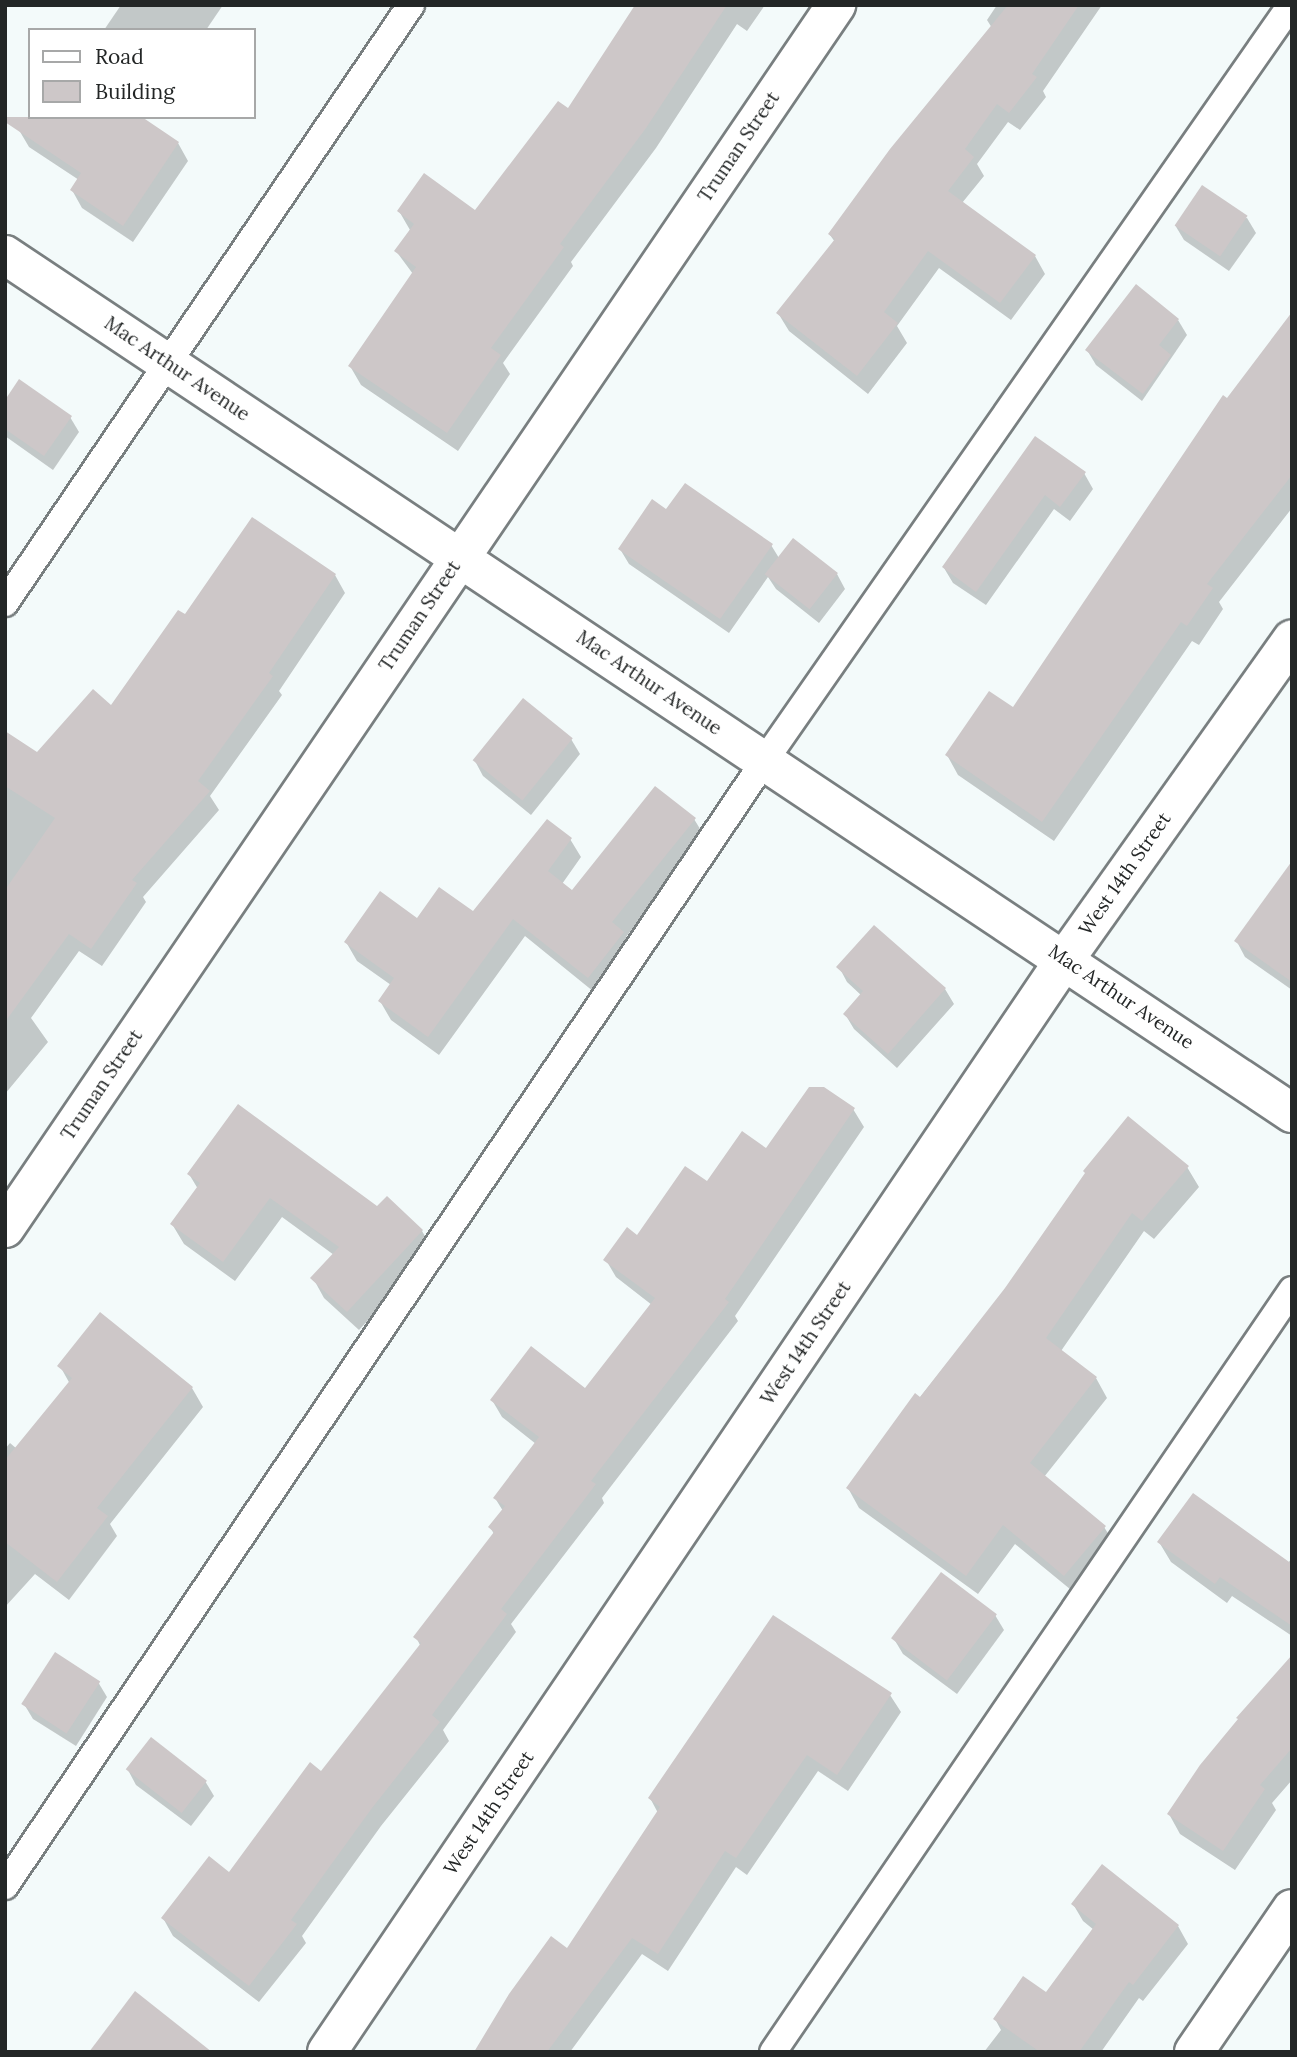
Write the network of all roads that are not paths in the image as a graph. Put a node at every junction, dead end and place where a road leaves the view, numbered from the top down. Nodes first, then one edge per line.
1 (411, 5) edge
2 (836, 5) edge
3 (1291, 5) edge
4 (5, 255) edge
5 (166, 362) junction
6 (460, 557) junction
7 (5, 603) edge
8 (1292, 639) edge
9 (765, 760) junction
10 (1065, 959) junction
11 (1292, 1113) edge
12 (5, 1228) edge
13 (1292, 1290) edge
14 (5, 1886) edge
15 (1292, 1909) edge
16 (327, 2052) edge
17 (773, 2052) edge
18 (1194, 2052) edge

1 - 5 lane
2 - 6 street, Truman Street
3 - 9 lane
4 - 5 street, Mac Arthur Avenue
5 - 6 street, Mac Arthur Avenue
5 - 7 lane
6 - 9 street, Mac Arthur Avenue
6 - 12 street, Truman Street
8 - 10 street, West 14th Street
9 - 10 street, Mac Arthur Avenue
9 - 14 lane
10 - 11 street, Mac Arthur Avenue
10 - 16 street, West 14th Street
13 - 17 lane
15 - 18 street

